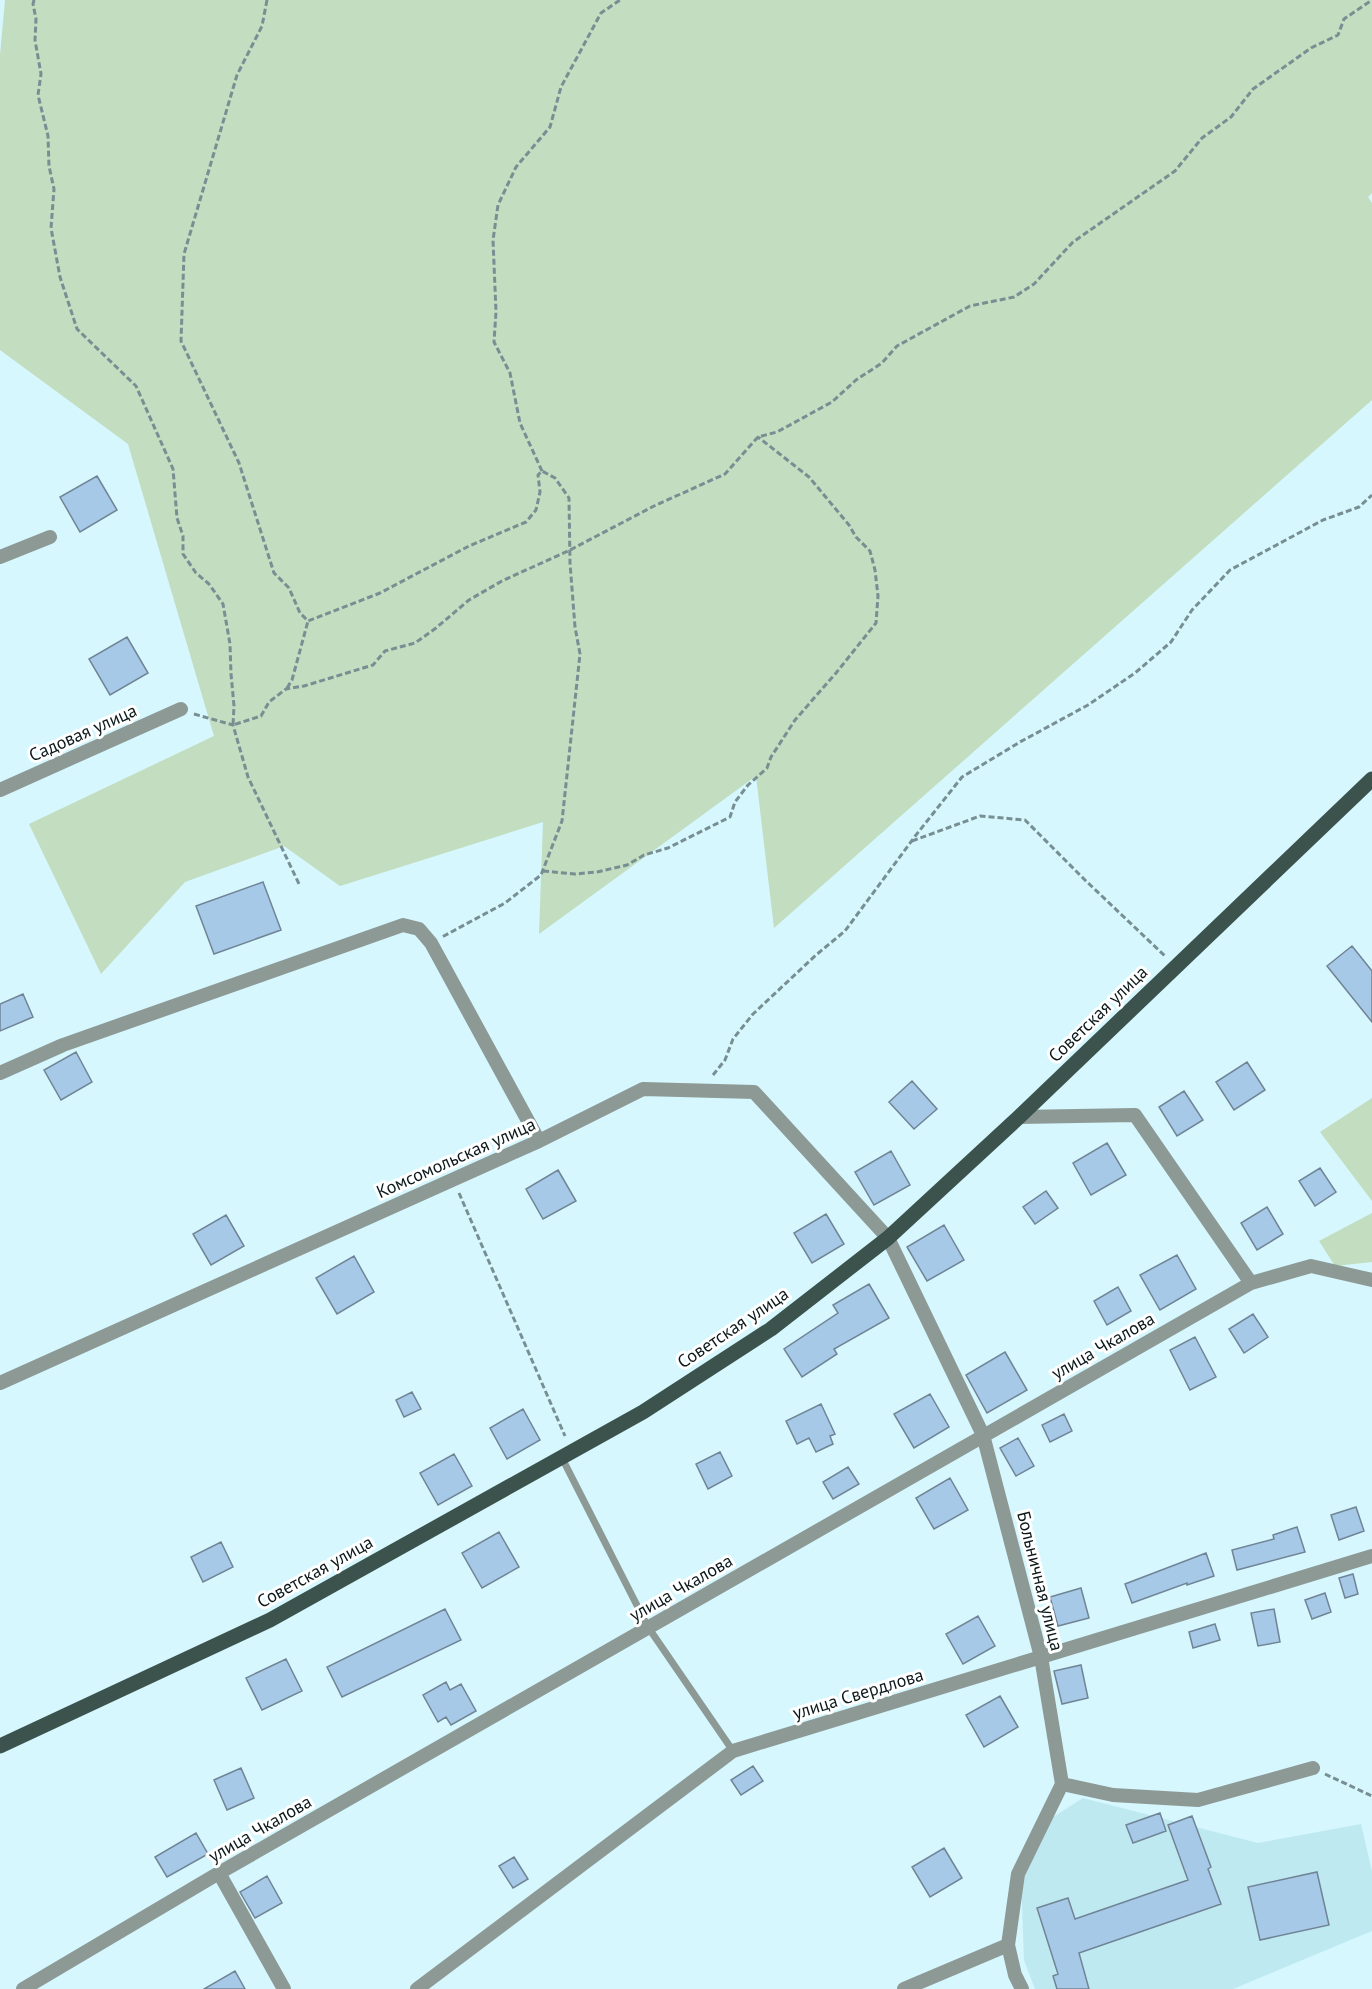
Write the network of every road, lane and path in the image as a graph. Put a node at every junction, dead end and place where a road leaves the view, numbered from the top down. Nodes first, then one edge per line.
1 (34, 0) edge
2 (267, 0) edge
3 (620, 0) edge
4 (1372, 0) edge
5 (758, 437) junction
6 (542, 471) junction
7 (1372, 495) edge
8 (50, 537) dead end
9 (570, 550) junction
10 (0, 557) edge
11 (308, 621) junction
12 (286, 689) junction
13 (181, 710) joint
14 (233, 725) junction
15 (1372, 779) edge
16 (0, 790) edge
17 (911, 841) junction
18 (543, 871) junction
19 (300, 886) dead end
20 (431, 943) junction
21 (1176, 967) junction
22 (0, 1073) edge
23 (692, 1090) junction
24 (1019, 1117) junction
25 (539, 1141) junction
26 (453, 1179) junction
27 (888, 1238) junction
28 (1372, 1280) edge
29 (1251, 1283) junction
30 (0, 1383) edge
31 (983, 1435) junction
32 (565, 1436) dead end
33 (562, 1457) junction
34 (1372, 1556) edge
35 (648, 1628) junction
36 (1041, 1657) junction
37 (0, 1746) edge
38 (733, 1750) junction
39 (1313, 1768) joint
40 (1062, 1784) junction
41 (1372, 1796) edge
42 (219, 1873) junction
43 (1008, 1945) junction
44 (23, 1989) edge
45 (285, 1989) edge
46 (417, 1989) edge
47 (903, 1989) edge
48 (1022, 1989) edge

1 - 14 path
2 - 11 path
3 - 6 path
4 - 5 path
5 - 9 path
5 - 18 path
6 - 9 path
6 - 11 path
7 - 17 path
8 - 10 street
9 - 12 path
9 - 18 path
11 - 12 path
12 - 14 path
13 - 14 path
13 - 16 street, Садовая улица
14 - 19 path
15 - 21 main road, Советская улица
17 - 21 path
17 - 23 path
18 - 20 path
20 - 22 street
20 - 25 street
21 - 24 main road, Советская улица
23 - 25 street, Комсомольская улица
23 - 27 street, Комсомольская улица
24 - 27 main road, Советская улица
24 - 29 street
25 - 26 street, Комсомольская улица
26 - 30 street, Комсомольская улица
26 - 32 path
27 - 31 street, Больничная улица
27 - 33 main road, Советская улица
28 - 29 street, улица Чкалова
29 - 31 street, улица Чкалова
31 - 35 street, улица Чкалова
31 - 36 street, Больничная улица
33 - 35 lane
33 - 37 main road, Советская улица
34 - 36 street, улица Свердлова
35 - 38 lane
35 - 42 street, улица Чкалова
36 - 38 street, улица Свердлова
36 - 40 street, Больничная улица
38 - 46 street, улица Свердлова
39 - 40 street
39 - 41 path
40 - 43 street
42 - 44 street, улица Чкалова
42 - 45 street
43 - 47 street
43 - 48 street

